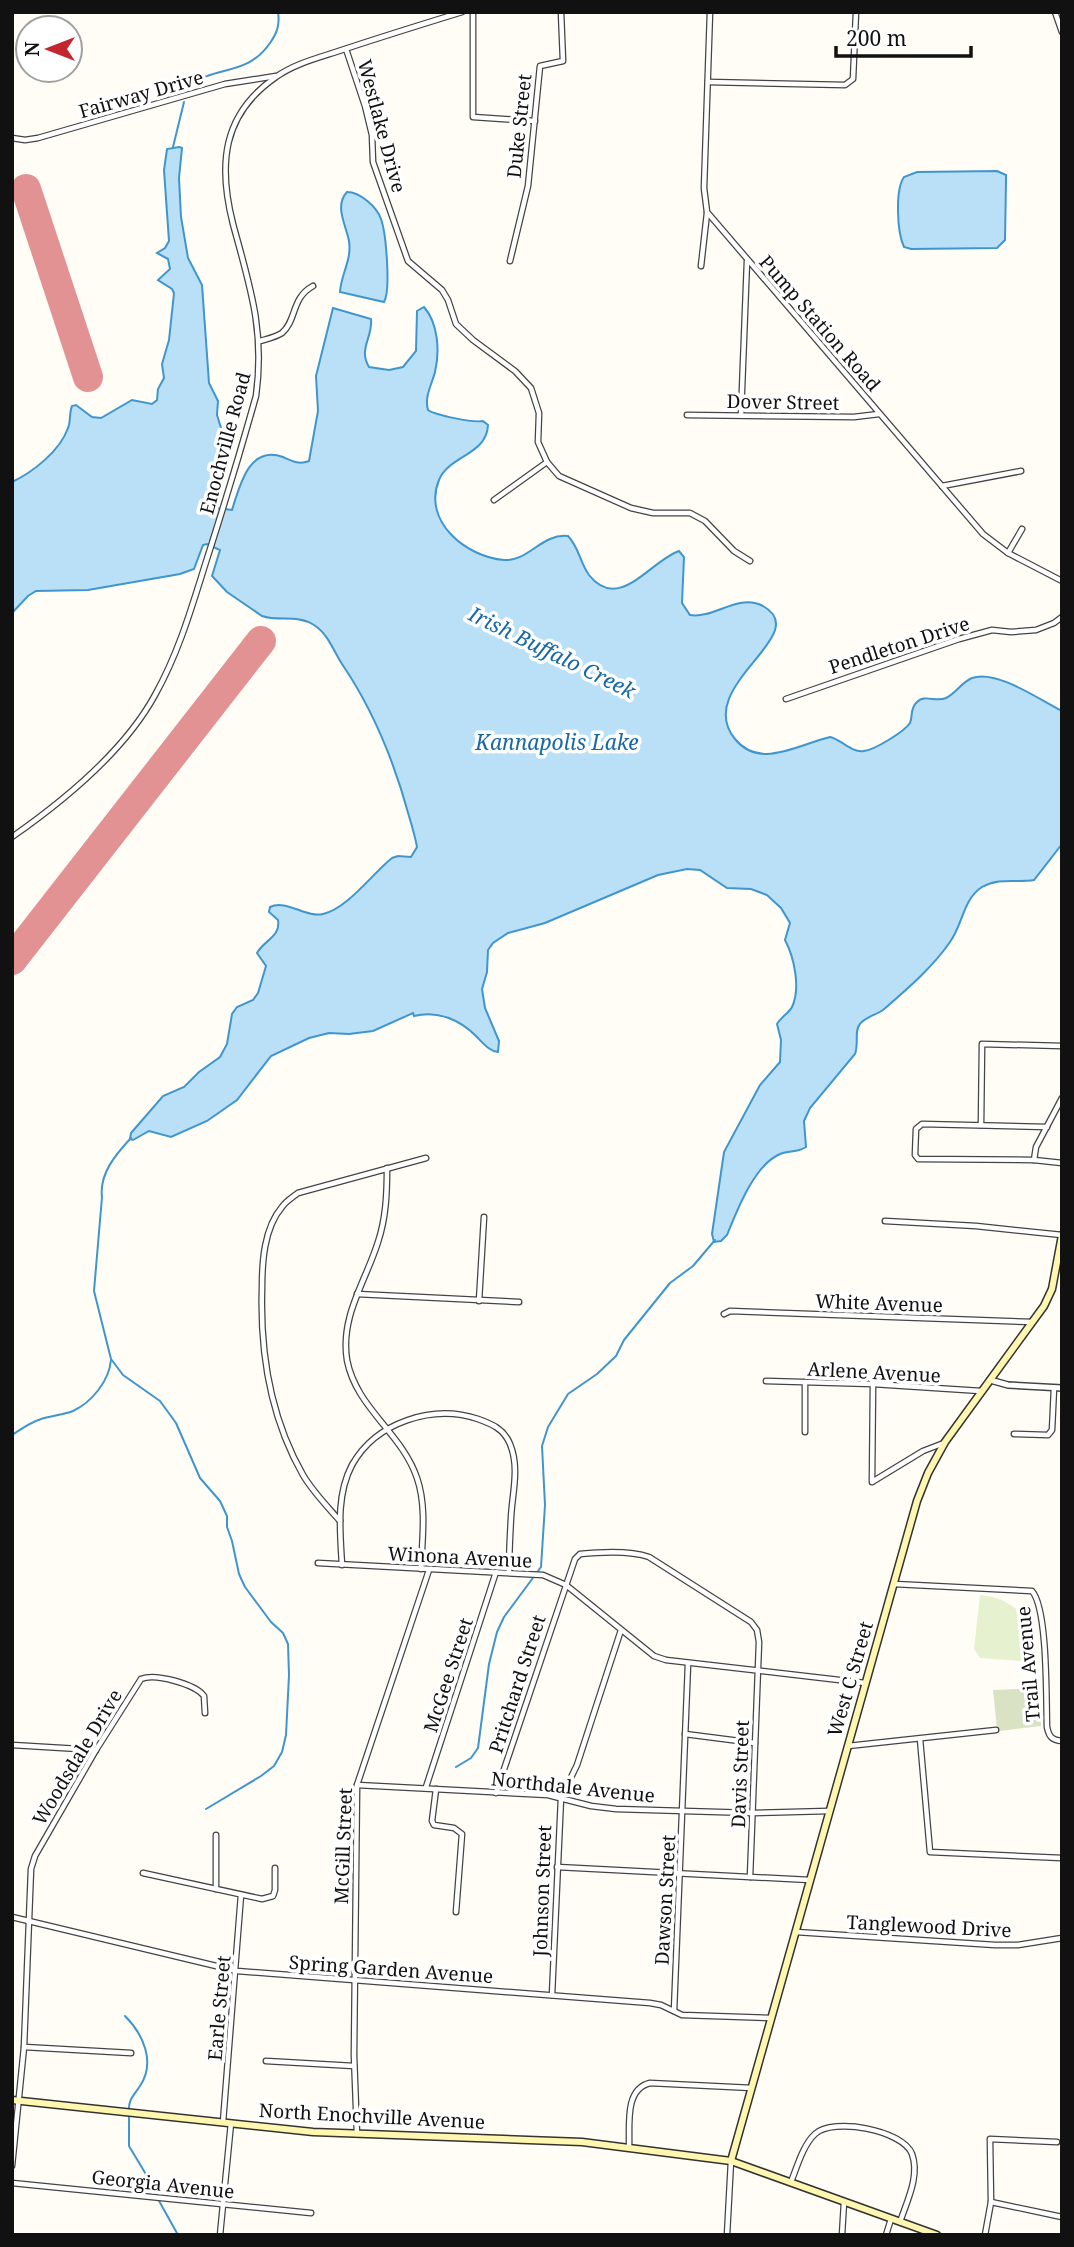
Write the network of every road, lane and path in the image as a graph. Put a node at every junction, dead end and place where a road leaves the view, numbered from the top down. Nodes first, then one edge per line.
1 (462, 12) edge
2 (472, 12) edge
3 (561, 12) edge
4 (710, 12) edge
5 (856, 12) edge
6 (1055, 12) edge
7 (1062, 32) edge
8 (346, 49) junction
9 (277, 75) junction
10 (708, 82) junction
11 (535, 121) junction
12 (12, 138) edge
13 (707, 212) junction
14 (747, 260) junction
15 (510, 261) dead end
16 (701, 266) dead end
17 (313, 286) dead end
18 (260, 341) junction
19 (879, 414) junction
20 (687, 415) dead end
21 (741, 415) junction
22 (547, 462) junction
23 (1021, 471) dead end
24 (941, 486) junction
25 (494, 500) dead end
26 (1022, 529) dead end
27 (1009, 553) junction
28 (750, 561) dead end
29 (1062, 581) edge
30 (1062, 617) edge
31 (786, 699) dead end
32 (12, 837) edge
33 (1062, 1046) edge
34 (1062, 1098) edge
35 (981, 1125) junction
36 (1047, 1127) junction
37 (426, 1158) dead end
38 (1034, 1160) junction
39 (1062, 1163) edge
40 (387, 1168) junction
41 (484, 1217) dead end
42 (886, 1221) dead end
43 (1062, 1235) edge
44 (1061, 1249) edge
45 (1052, 1289) junction
46 (1062, 1291) edge
47 (357, 1294) junction
48 (480, 1301) junction
49 (519, 1302) dead end
50 (724, 1314) dead end
51 (1034, 1322) junction
52 (990, 1380) junction
53 (766, 1381) dead end
54 (805, 1382) junction
55 (873, 1384) junction
56 (1054, 1388) junction
57 (1062, 1388) edge
58 (981, 1391) junction
59 (387, 1429) junction
60 (805, 1432) dead end
61 (1014, 1434) dead end
62 (945, 1442) junction
63 (340, 1521) junction
64 (318, 1563) dead end
65 (341, 1564) junction
66 (421, 1569) junction
67 (429, 1570) junction
68 (496, 1572) junction
69 (509, 1572) junction
70 (893, 1584) junction
71 (566, 1585) junction
72 (621, 1630) junction
73 (688, 1664) junction
74 (758, 1671) junction
75 (865, 1683) junction
76 (205, 1713) dead end
77 (996, 1730) dead end
78 (685, 1734) junction
79 (920, 1739) junction
80 (1062, 1741) edge
81 (755, 1743) junction
82 (12, 1745) edge
83 (847, 1746) junction
84 (96, 1750) junction
85 (358, 1785) junction
86 (426, 1787) junction
87 (436, 1789) junction
88 (496, 1793) junction
89 (561, 1798) junction
90 (683, 1810) junction
91 (829, 1811) junction
92 (752, 1813) junction
93 (216, 1835) dead end
94 (1062, 1858) edge
95 (557, 1867) junction
96 (275, 1868) dead end
97 (143, 1873) dead end
98 (680, 1874) junction
99 (750, 1877) junction
100 (810, 1880) junction
101 (216, 1889) junction
102 (241, 1895) junction
103 (456, 1912) dead end
104 (12, 1917) edge
105 (27, 1920) junction
106 (795, 1932) junction
107 (1062, 1938) edge
108 (236, 1971) junction
109 (354, 1980) junction
110 (552, 1995) junction
111 (674, 2011) junction
112 (771, 2018) junction
113 (24, 2047) junction
114 (131, 2053) dead end
115 (266, 2061) dead end
116 (354, 2066) junction
117 (752, 2088) junction
118 (16, 2101) edge
119 (227, 2122) junction
120 (357, 2134) junction
121 (1058, 2142) dead end
122 (629, 2147) junction
123 (731, 2161) junction
124 (12, 2166) edge
125 (791, 2182) junction
126 (12, 2183) edge
127 (844, 2202) junction
128 (991, 2202) junction
129 (222, 2204) junction
130 (311, 2213) dead end
131 (1062, 2217) edge
132 (891, 2219) junction
133 (900, 2222) junction
134 (220, 2235) edge
135 (727, 2235) edge
136 (842, 2235) edge
137 (886, 2235) edge
138 (937, 2235) edge
139 (985, 2235) edge

1 - 8 street, Enochville Road
2 - 11 street
3 - 11 street, Duke Street
4 - 10 street
5 - 10 street
6 - 7 street
8 - 9 street, Enochville Road
8 - 22 street, Westlake Drive
9 - 12 street, Fairway Drive
9 - 18 street, Enochville Road
10 - 13 street
11 - 15 street, Duke Street
13 - 14 street, Pump Station Road
13 - 16 street
14 - 19 street, Pump Station Road
14 - 21 street
17 - 18 street
18 - 32 street, Enochville Road
19 - 21 street, Dover Street
19 - 24 street, Pump Station Road
20 - 21 street, Dover Street
22 - 25 street
22 - 28 street
23 - 24 street
24 - 27 street, Pump Station Road
26 - 27 street
27 - 29 street, Pump Station Road
30 - 31 street, Pendleton Drive
33 - 35 street
34 - 36 street
35 - 36 street
35 - 38 street
36 - 38 street
37 - 40 street
38 - 39 street
40 - 47 street
40 - 63 street
41 - 48 street
42 - 43 street
43 - 44 main road, West C Street
44 - 45 main road, West C Street
45 - 46 street
45 - 51 main road, West C Street
47 - 48 street
47 - 59 street
48 - 49 street
50 - 51 street, White Avenue
51 - 52 main road, West C Street
52 - 56 street
52 - 58 main road, West C Street
53 - 54 street, Arlene Avenue
54 - 55 street, Arlene Avenue
54 - 60 street
55 - 58 street, Arlene Avenue
55 - 62 street
56 - 57 street
56 - 61 street
58 - 62 main road, West C Street
59 - 63 street
59 - 66 street
59 - 69 street
62 - 70 main road, West C Street
63 - 65 street
64 - 65 street, Winona Avenue
65 - 66 street, Winona Avenue
66 - 67 street, Winona Avenue
67 - 68 street, Winona Avenue
67 - 85 street, McGill Street
68 - 69 street, Winona Avenue
68 - 86 street, McGee Street
69 - 71 street, Winona Avenue
70 - 75 main road, West C Street
70 - 80 street, Trail Avenue
71 - 72 street, Winona Avenue
71 - 74 street, Pritchard Street
71 - 88 street, Pritchard Street
72 - 73 street, Winona Avenue
72 - 89 street, Johnson Street
73 - 74 street, Winona Avenue
73 - 78 street, Dawson Street
74 - 75 street, Winona Avenue
74 - 81 street, Davis Street
75 - 83 main road, West C Street
76 - 84 street, Woodsdale Drive
77 - 79 street
78 - 81 street
78 - 90 street, Dawson Street
79 - 83 street
79 - 94 street
81 - 92 street, Davis Street
82 - 84 street
83 - 91 main road, West C Street
84 - 105 street, Woodsdale Drive
85 - 86 street, Northdale Avenue
85 - 109 street, McGill Street
86 - 87 street, Northdale Avenue
87 - 88 street, Northdale Avenue
87 - 103 street
88 - 89 street, Northdale Avenue
89 - 90 street, Northdale Avenue
89 - 95 street, Johnson Street
90 - 92 street, Northdale Avenue
90 - 98 street, Dawson Street
91 - 92 street, Northdale Avenue
91 - 100 main road, West C Street
92 - 99 street, Davis Street
93 - 101 street
95 - 98 street
95 - 110 street, Johnson Street
96 - 102 street
97 - 101 street
98 - 99 street
98 - 111 street, Dawson Street
99 - 100 street
100 - 106 main road, West C Street
101 - 102 street
102 - 108 street, Earle Street
104 - 105 street, Spring Garden Avenue
105 - 108 street, Spring Garden Avenue
105 - 113 street, Woodsdale Drive
106 - 107 street, Tanglewood Drive
106 - 112 main road, West C Street
108 - 109 street, Spring Garden Avenue
108 - 119 street, Earle Street
109 - 110 street, Spring Garden Avenue
109 - 116 street, McGill Street
110 - 111 street, Spring Garden Avenue
111 - 112 street, Spring Garden Avenue
112 - 117 main road, West C Street
113 - 114 street
113 - 118 street, Woodsdale Drive
115 - 116 street
116 - 120 street, McGill Street
117 - 122 street
117 - 123 main road, West C Street
118 - 119 main road, North Enochville Avenue
118 - 124 street, Woodsdale Drive
119 - 120 main road, North Enochville Avenue
119 - 129 street, Earle Street
120 - 122 main road, North Enochville Avenue
121 - 128 street
122 - 123 main road, North Enochville Avenue
123 - 125 main road, North Enochville Avenue
123 - 135 street
125 - 127 main road, North Enochville Avenue
125 - 133 street
126 - 129 street, Georgia Avenue
127 - 132 main road, North Enochville Avenue
127 - 136 street
128 - 131 street
128 - 139 street
129 - 130 street, Georgia Avenue
129 - 134 street, Earle Street
132 - 133 main road, North Enochville Avenue
132 - 137 street
133 - 138 main road, North Enochville Avenue

